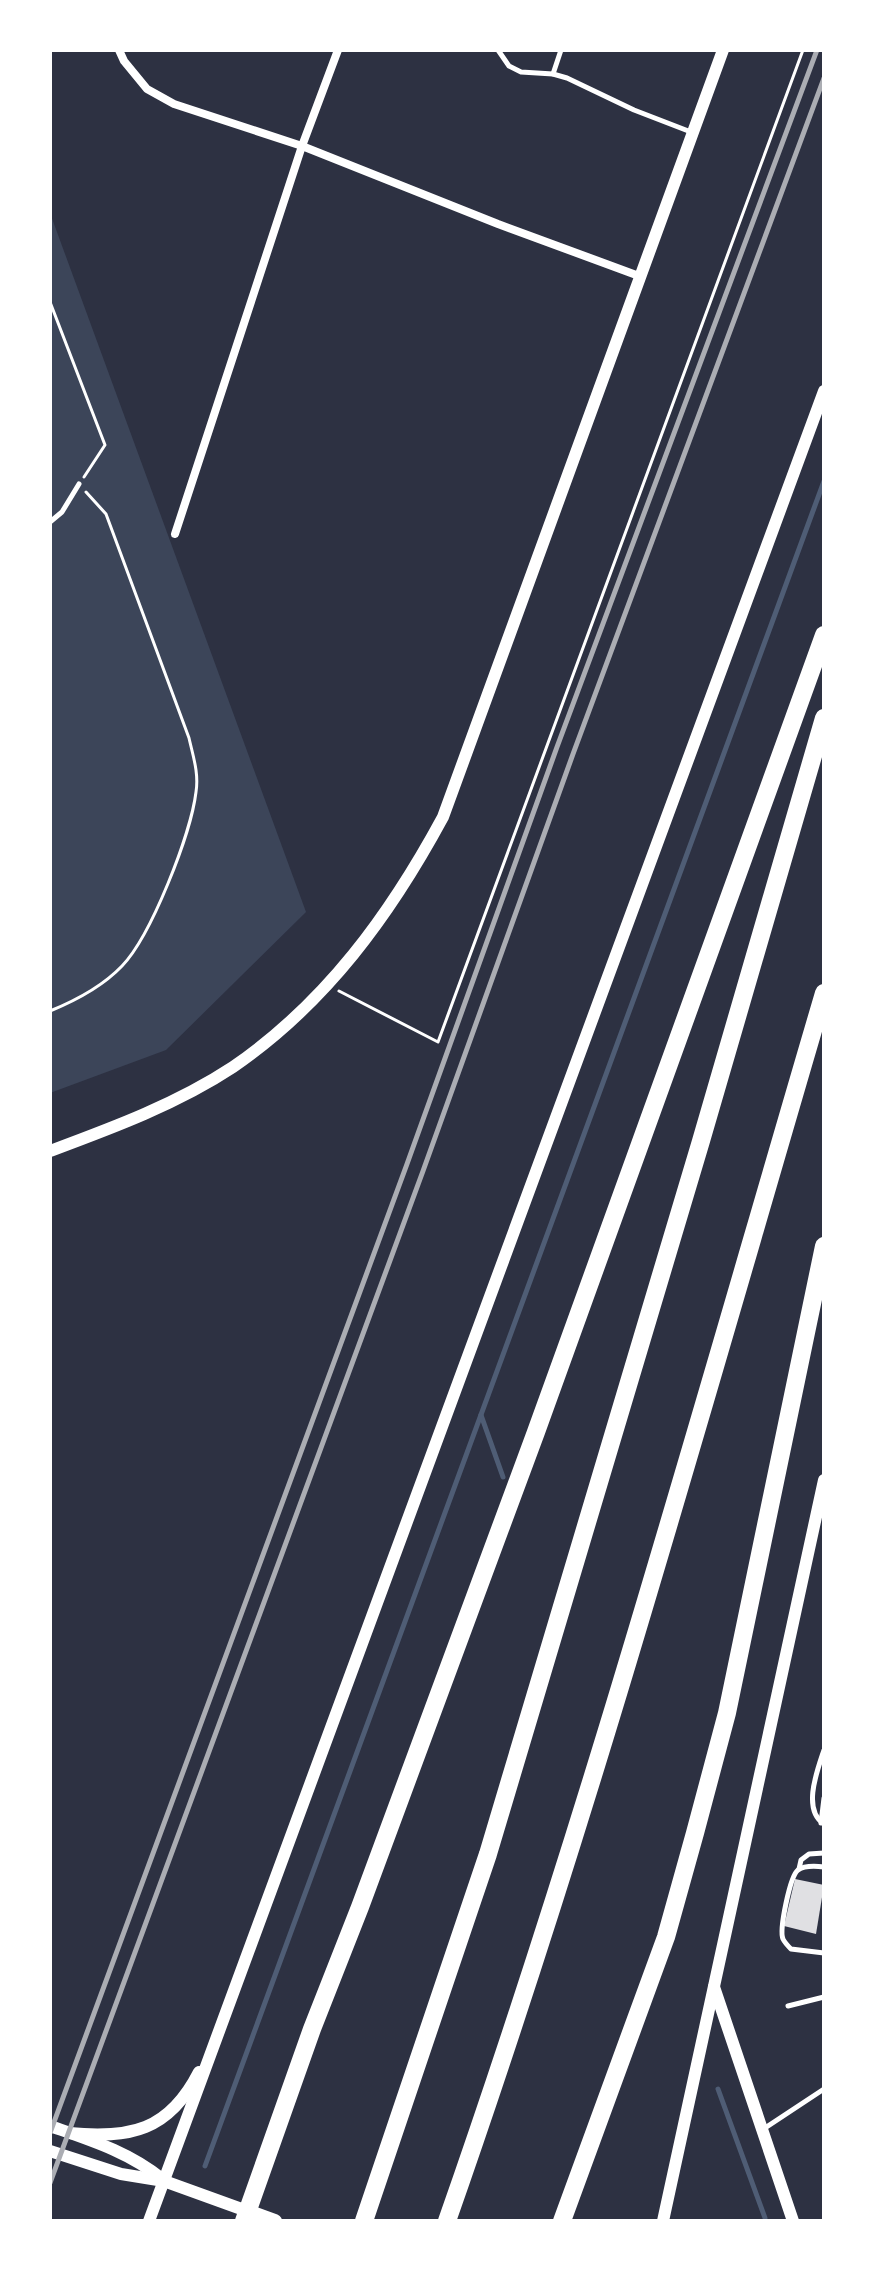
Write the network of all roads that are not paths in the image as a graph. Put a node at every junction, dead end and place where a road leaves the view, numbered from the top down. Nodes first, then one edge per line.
1 (119, 50) edge
2 (338, 50) edge
3 (498, 50) edge
4 (561, 50) edge
5 (723, 50) edge
6 (553, 74) junction
7 (692, 132) junction
8 (302, 146) junction
9 (639, 276) junction
10 (824, 391) edge
11 (79, 484) road end
12 (50, 522) edge
13 (175, 534) dead end
14 (824, 635) edge
15 (824, 718) edge
16 (824, 993) edge
17 (50, 1151) edge
18 (824, 1246) edge
19 (824, 1480) edge
20 (824, 1750) edge
21 (824, 1798) edge
22 (823, 1823) edge
23 (824, 1853) edge
24 (824, 1867) edge
25 (799, 1869) junction
26 (824, 1953) edge
27 (714, 1984) junction
28 (824, 1997) edge
29 (788, 2006) dead end
30 (221, 2029) junction
31 (824, 2089) edge
32 (50, 2126) edge
33 (762, 2130) junction
34 (69, 2133) junction
35 (50, 2151) edge
36 (164, 2181) junction
37 (246, 2216) edge
38 (149, 2221) edge
39 (275, 2221) edge
40 (364, 2221) edge
41 (447, 2221) edge
42 (562, 2221) edge
43 (663, 2221) edge
44 (793, 2221) edge

1 - 8 street
2 - 8 street
3 - 6 lane
4 - 6 lane
5 - 7 street
6 - 7 lane
7 - 9 street
8 - 9 street
8 - 13 street
9 - 17 street
10 - 30 street
11 - 12 lane
14 - 37 highway
15 - 40 highway
16 - 41 highway
18 - 42 highway
19 - 27 street
20 - 22 lane
21 - 22 lane
23 - 25 lane
24 - 25 lane
25 - 26 lane
27 - 33 street
27 - 43 street
28 - 29 lane
30 - 34 street
30 - 36 street
31 - 33 lane
32 - 34 street
33 - 44 street
34 - 36 street
35 - 36 street
36 - 37 street
36 - 38 street
37 - 39 main road

